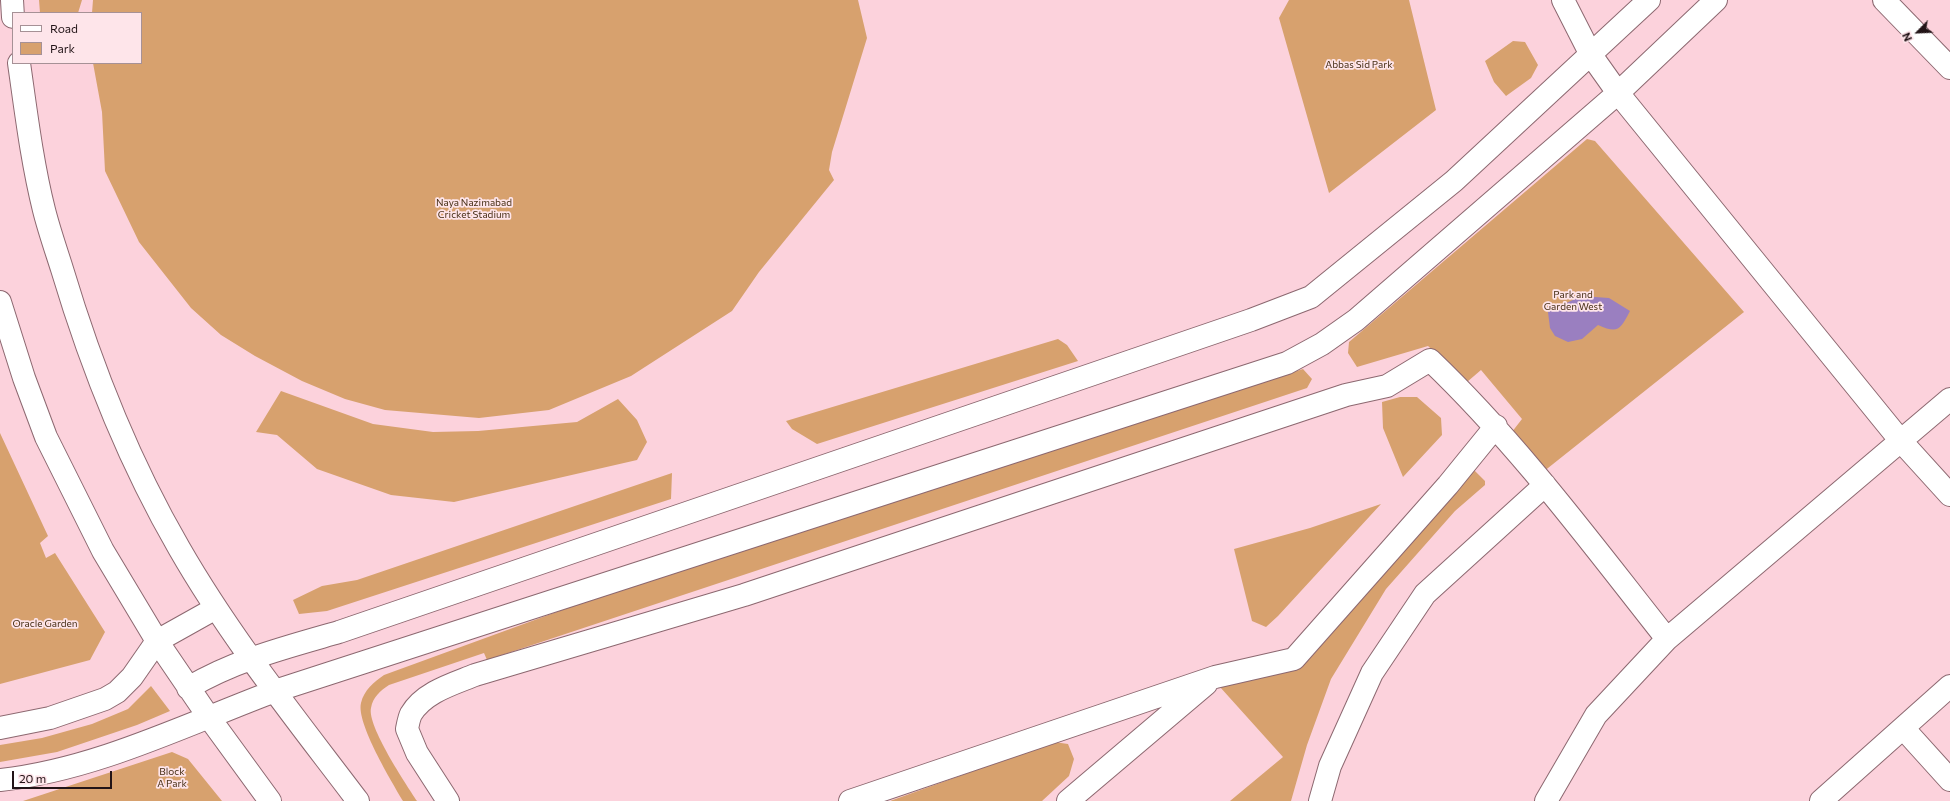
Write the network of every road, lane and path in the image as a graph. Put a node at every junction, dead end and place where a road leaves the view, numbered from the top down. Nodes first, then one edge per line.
1 (12, 0) edge
2 (1563, 0) edge
3 (1649, 0) edge
4 (1716, 0) edge
5 (1884, 0) edge
6 (13, 12) edge
7 (1591, 55) junction
8 (1948, 60) edge
9 (19, 64) edge
10 (1618, 93) junction
11 (0, 302) edge
12 (1950, 399) edge
13 (1496, 426) junction
14 (1900, 440) junction
15 (1545, 485) junction
16 (1950, 495) edge
17 (216, 608) junction
18 (1667, 639) junction
19 (157, 641) junction
20 (251, 658) junction
21 (1215, 677) junction
22 (1950, 686) edge
23 (188, 688) junction
24 (275, 691) junction
25 (208, 716) junction
26 (0, 728) edge
27 (1903, 728) junction
28 (0, 780) edge
29 (1950, 780) edge
30 (270, 801) edge
31 (358, 801) edge
32 (448, 801) edge
33 (850, 801) edge
34 (1068, 801) edge
35 (1320, 801) edge
36 (1546, 801) edge
37 (1821, 801) edge

1 - 6 street
2 - 7 street
3 - 7 street
4 - 10 street
5 - 8 street
7 - 10 street
7 - 20 street
9 - 17 street
10 - 14 street
10 - 24 street
11 - 19 street
12 - 14 street
13 - 15 street
13 - 21 street
13 - 32 street
14 - 16 street
14 - 18 street
15 - 18 street
15 - 35 street
17 - 19 street
17 - 20 street
18 - 36 street
19 - 23 street
19 - 26 street
20 - 23 street
20 - 24 street
21 - 33 street
21 - 34 street
22 - 27 street
23 - 25 street
24 - 25 street
24 - 31 street
25 - 28 street
25 - 30 street
27 - 29 street
27 - 37 street

